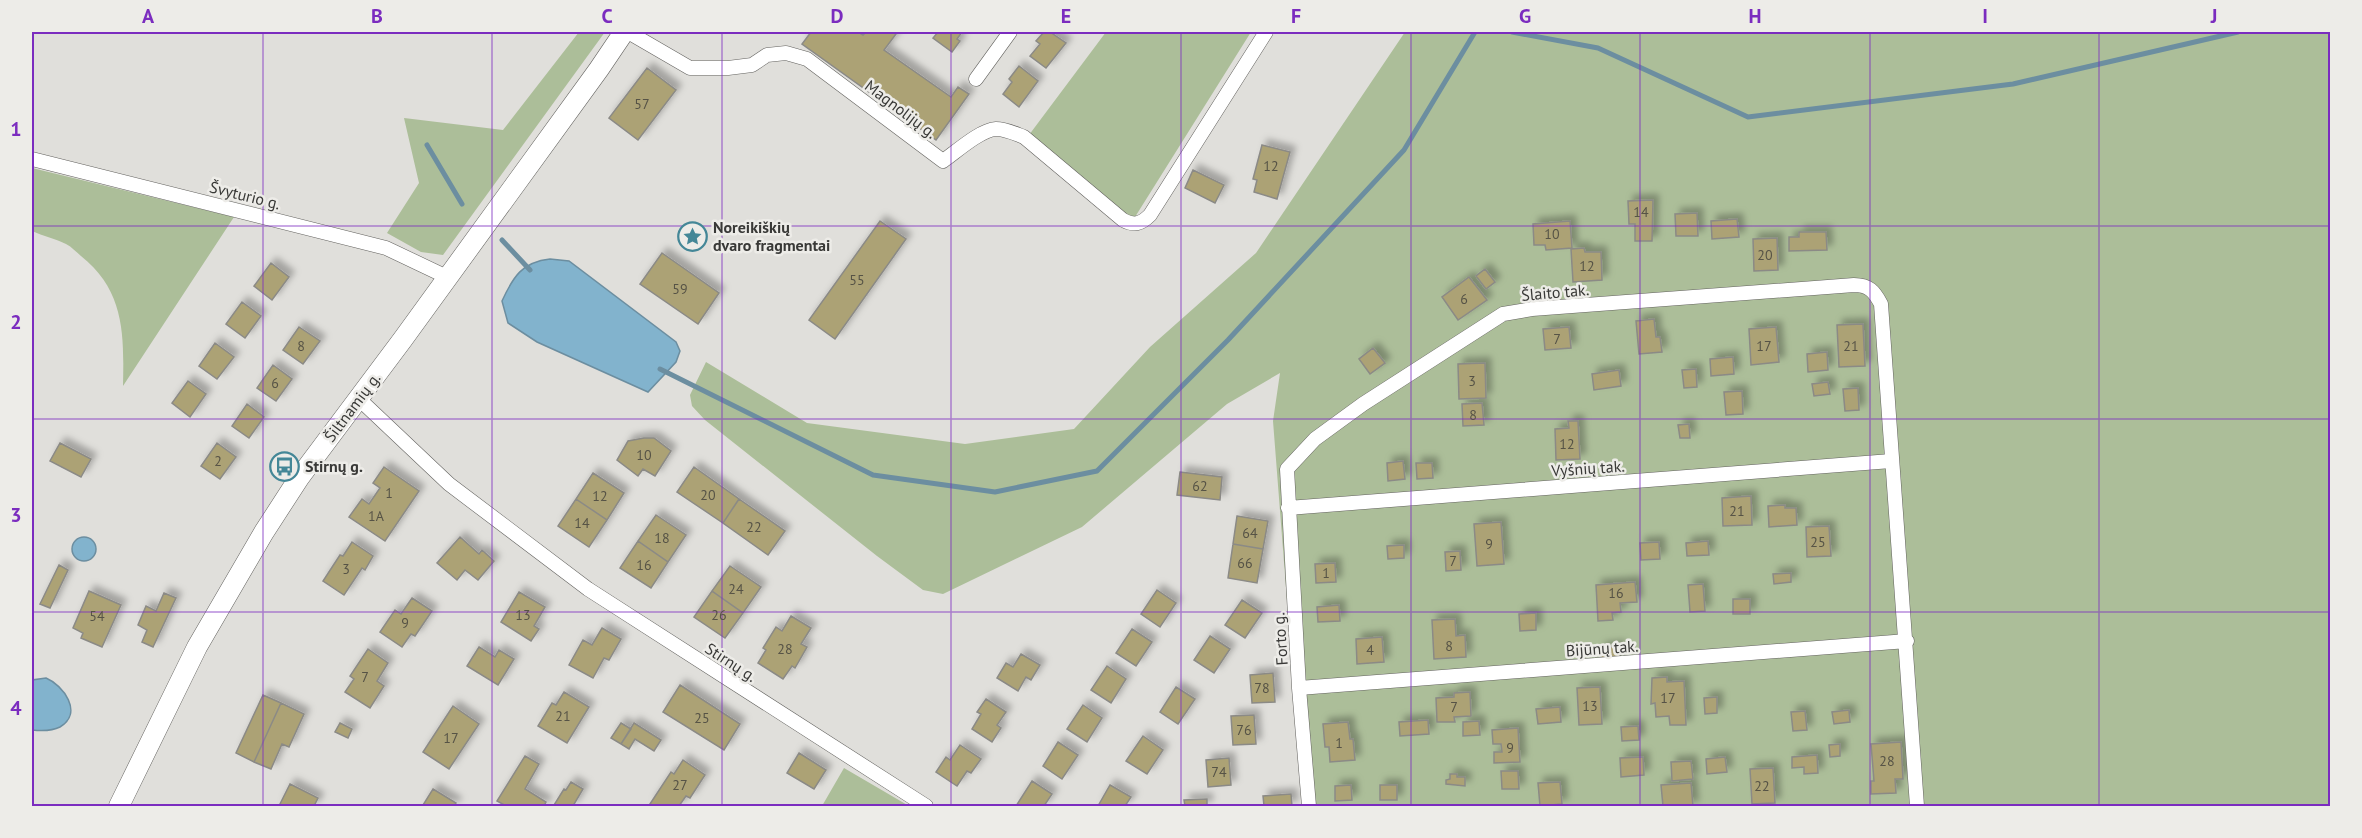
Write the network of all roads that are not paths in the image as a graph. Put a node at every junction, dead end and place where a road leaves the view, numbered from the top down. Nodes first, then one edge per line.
1 (626, 32) edge
2 (1010, 32) edge
3 (1266, 32) edge
4 (976, 79) dead end
5 (32, 159) edge
6 (447, 277) junction
7 (358, 398) junction
8 (1891, 461) junction
9 (1287, 469) joint
10 (1288, 508) junction
11 (1907, 641) junction
12 (1299, 688) junction
13 (119, 807) edge
14 (926, 807) edge
15 (1309, 807) edge
16 (1917, 807) edge

1 - 3 street, Magnolijų g.
1 - 6 main road, Šiltnamių g.
2 - 4 street
5 - 6 street, Švyturio g.
6 - 7 main road, Šiltnamių g.
7 - 13 main road, Šiltnamių g.
7 - 14 street, Stirnų g.
8 - 9 street, Šlaito tak.
8 - 10 street, Vyšnių tak.
8 - 11 street
9 - 10 street, Forto g.
10 - 12 street, Forto g.
11 - 12 street, Bijūnų tak.
11 - 16 street
12 - 15 street, Forto g.

